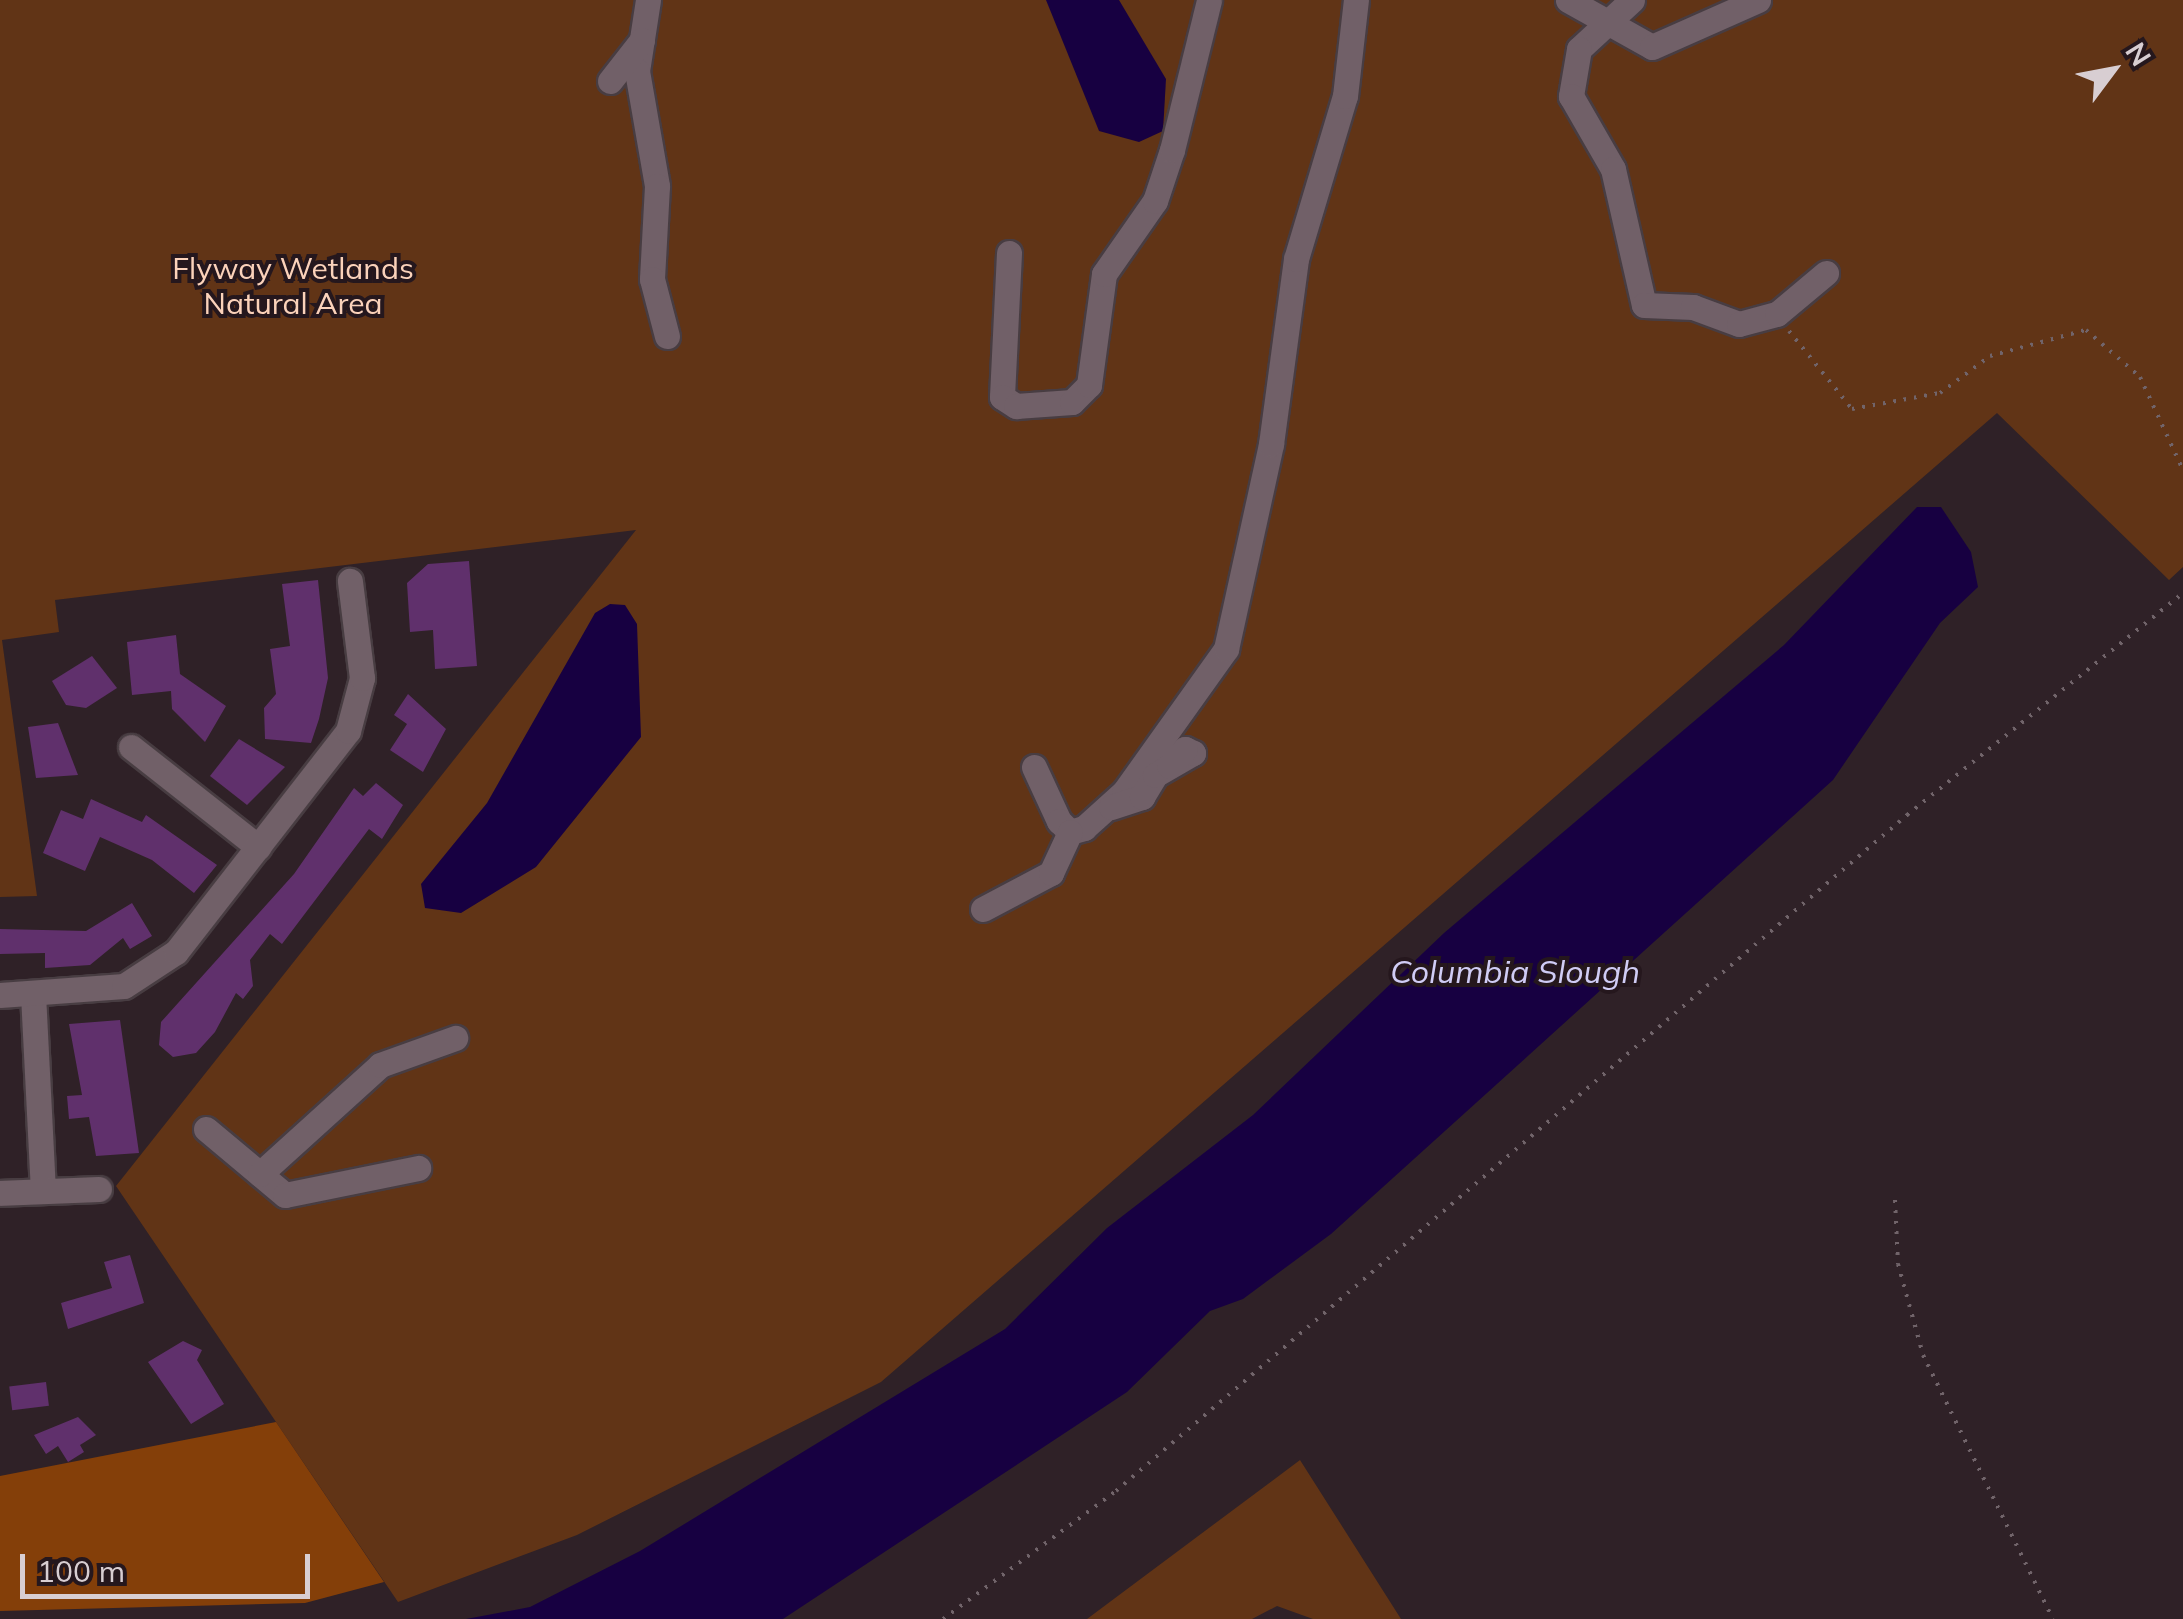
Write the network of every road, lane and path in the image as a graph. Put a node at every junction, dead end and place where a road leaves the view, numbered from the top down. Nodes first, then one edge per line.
1 (648, 0) edge
2 (1209, 0) edge
3 (1356, 0) edge
4 (1568, 0) edge
5 (1632, 0) edge
6 (1758, 0) edge
7 (1604, 22) junction
8 (650, 34) junction
9 (610, 81) dead end
10 (1008, 253) dead end
11 (1826, 272) dead end
12 (1777, 314) junction
13 (667, 336) dead end
14 (2183, 470) edge
15 (350, 580) dead end
16 (2183, 592) edge
17 (131, 747) dead end
18 (1170, 766) dead end
19 (1034, 768) dead end
20 (1111, 807) junction
21 (1070, 832) junction
22 (258, 847) junction
23 (983, 909) dead end
24 (0, 994) edge
25 (33, 994) junction
26 (455, 1038) dead end
27 (206, 1129) dead end
28 (418, 1168) dead end
29 (260, 1174) junction
30 (99, 1189) dead end
31 (43, 1191) junction
32 (0, 1194) edge
33 (1895, 1200) dead end
34 (943, 1619) edge
35 (2053, 1619) edge

1 - 8 street
2 - 10 street
3 - 20 street
4 - 7 street
5 - 7 street
6 - 7 street
7 - 12 street
8 - 9 street
8 - 13 street
11 - 12 street
12 - 14 path
15 - 22 street
16 - 34 path
17 - 22 street
18 - 20 street
19 - 21 street
20 - 21 street
21 - 23 street
22 - 25 street
24 - 25 street
25 - 31 street
26 - 29 street
27 - 29 street
28 - 29 street
30 - 31 street
31 - 32 street
33 - 35 path

